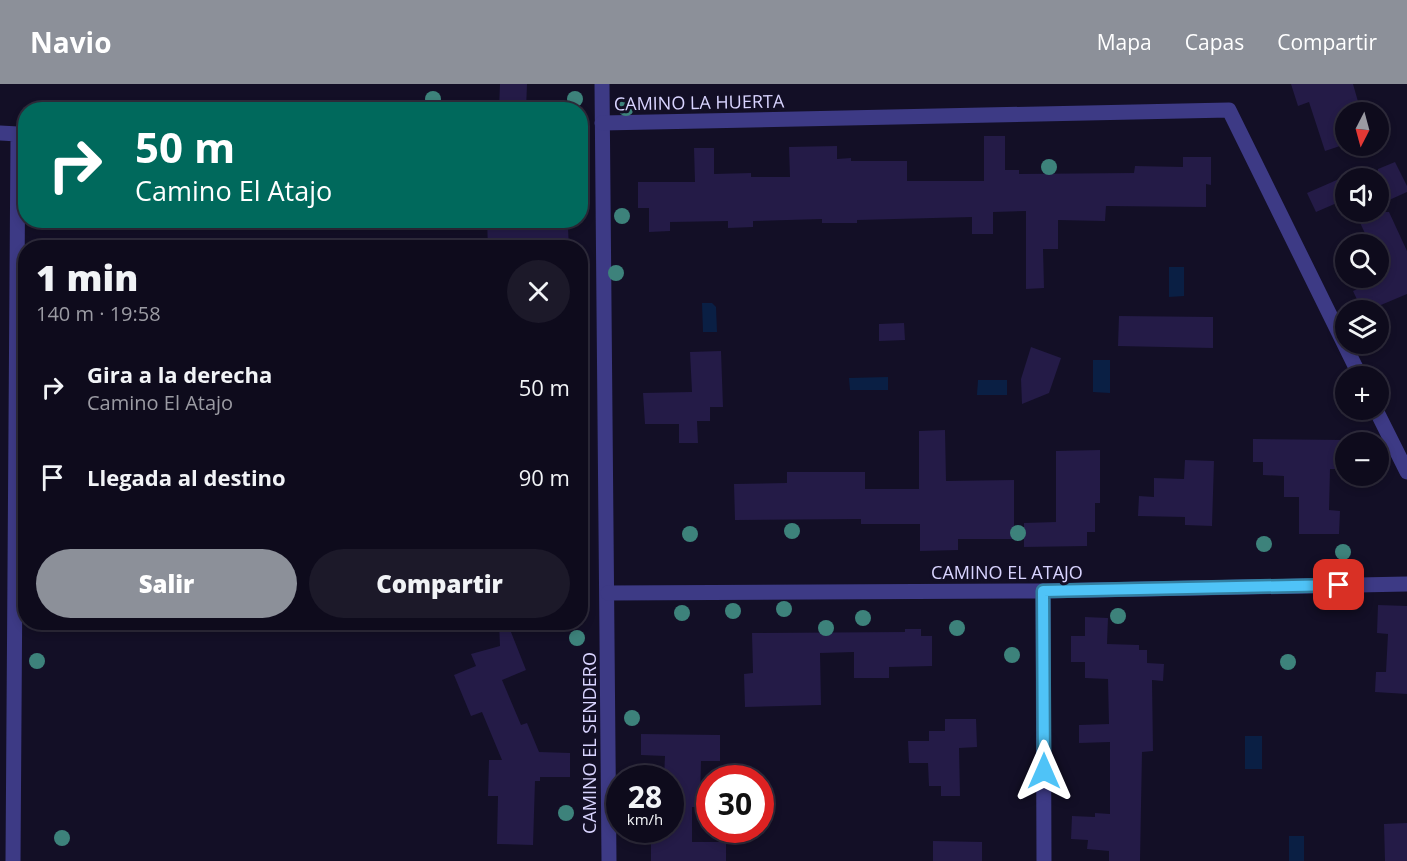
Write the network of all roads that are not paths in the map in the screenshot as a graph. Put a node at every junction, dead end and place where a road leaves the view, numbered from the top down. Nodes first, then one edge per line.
1 (602, 84) edge
2 (602, 123) junction
3 (0, 133) edge
4 (1355, 366) edge
5 (1381, 420) edge
6 (1407, 472) edge
7 (1407, 584) edge
8 (1043, 591) junction
9 (608, 593) junction
10 (7, 674) edge
11 (14, 861) edge
12 (609, 861) edge
13 (1044, 861) edge

1 - 2 street, CAMINO EL SENDERO
2 - 4 street, CAMINO LA HUERTA
2 - 9 street, CAMINO EL SENDERO
3 - 10 street
5 - 6 street
7 - 8 street, CAMINO EL ATAJO
8 - 9 street, CAMINO EL ATAJO
8 - 13 street
9 - 12 street, CAMINO EL SENDERO
10 - 11 street

